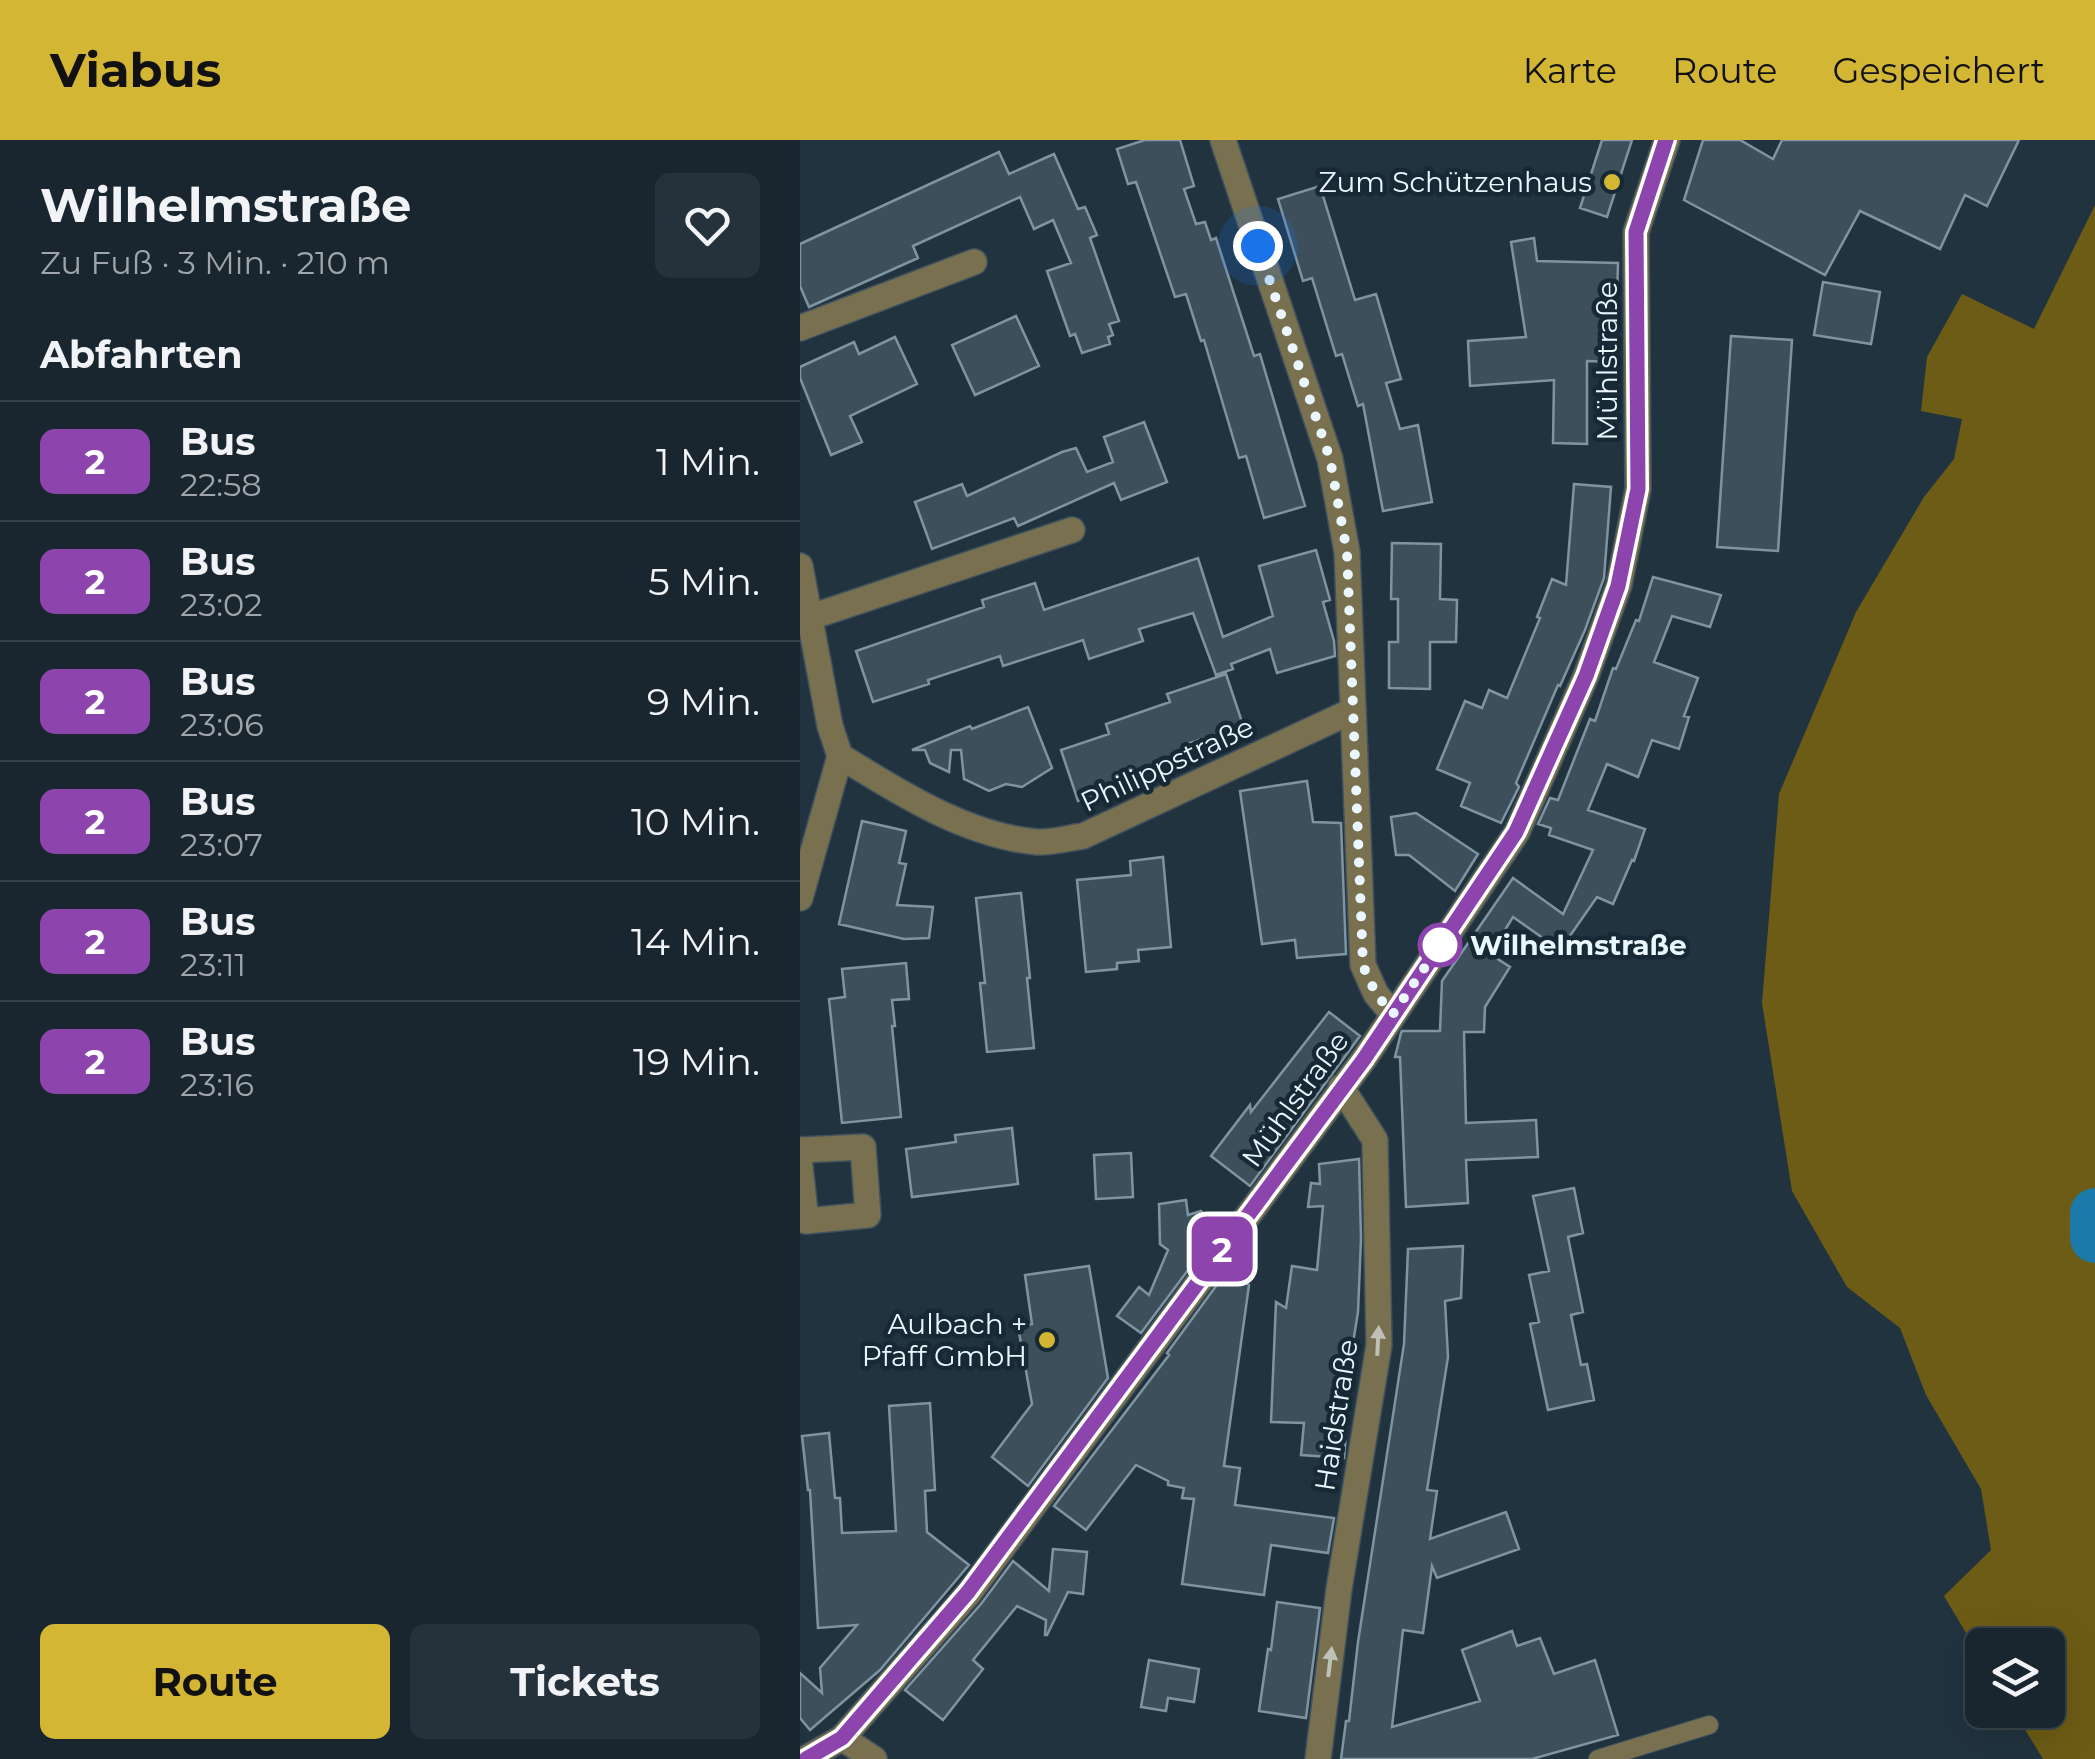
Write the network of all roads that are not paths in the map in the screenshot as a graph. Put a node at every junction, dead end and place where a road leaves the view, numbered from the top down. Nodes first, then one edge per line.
1 (1223, 140) edge
2 (1666, 140) edge
3 (974, 262) dead end
4 (800, 328) edge
5 (1072, 530) dead end
6 (800, 566) edge
7 (808, 618) junction
8 (1352, 711) junction
9 (840, 756) junction
10 (800, 898) edge
11 (1393, 1014) junction
12 (1342, 1087) junction
13 (800, 1150) edge
14 (800, 1166) edge
15 (1710, 1725) dead end
16 (842, 1738) junction
17 (806, 1759) edge
18 (874, 1759) edge
19 (1318, 1759) edge
20 (1598, 1759) edge

1 - 8 street
2 - 11 street, Mühlstraße
3 - 4 street
5 - 7 street
6 - 7 street
7 - 9 street
8 - 9 street, Philippstraße
8 - 11 street
9 - 10 street
11 - 12 street, Mühlstraße
12 - 16 street, Mühlstraße
19 -> 12 street, Haidstraße
13 - 14 street
15 - 20 lane
16 - 17 street, Mühlstraße
16 - 18 street

